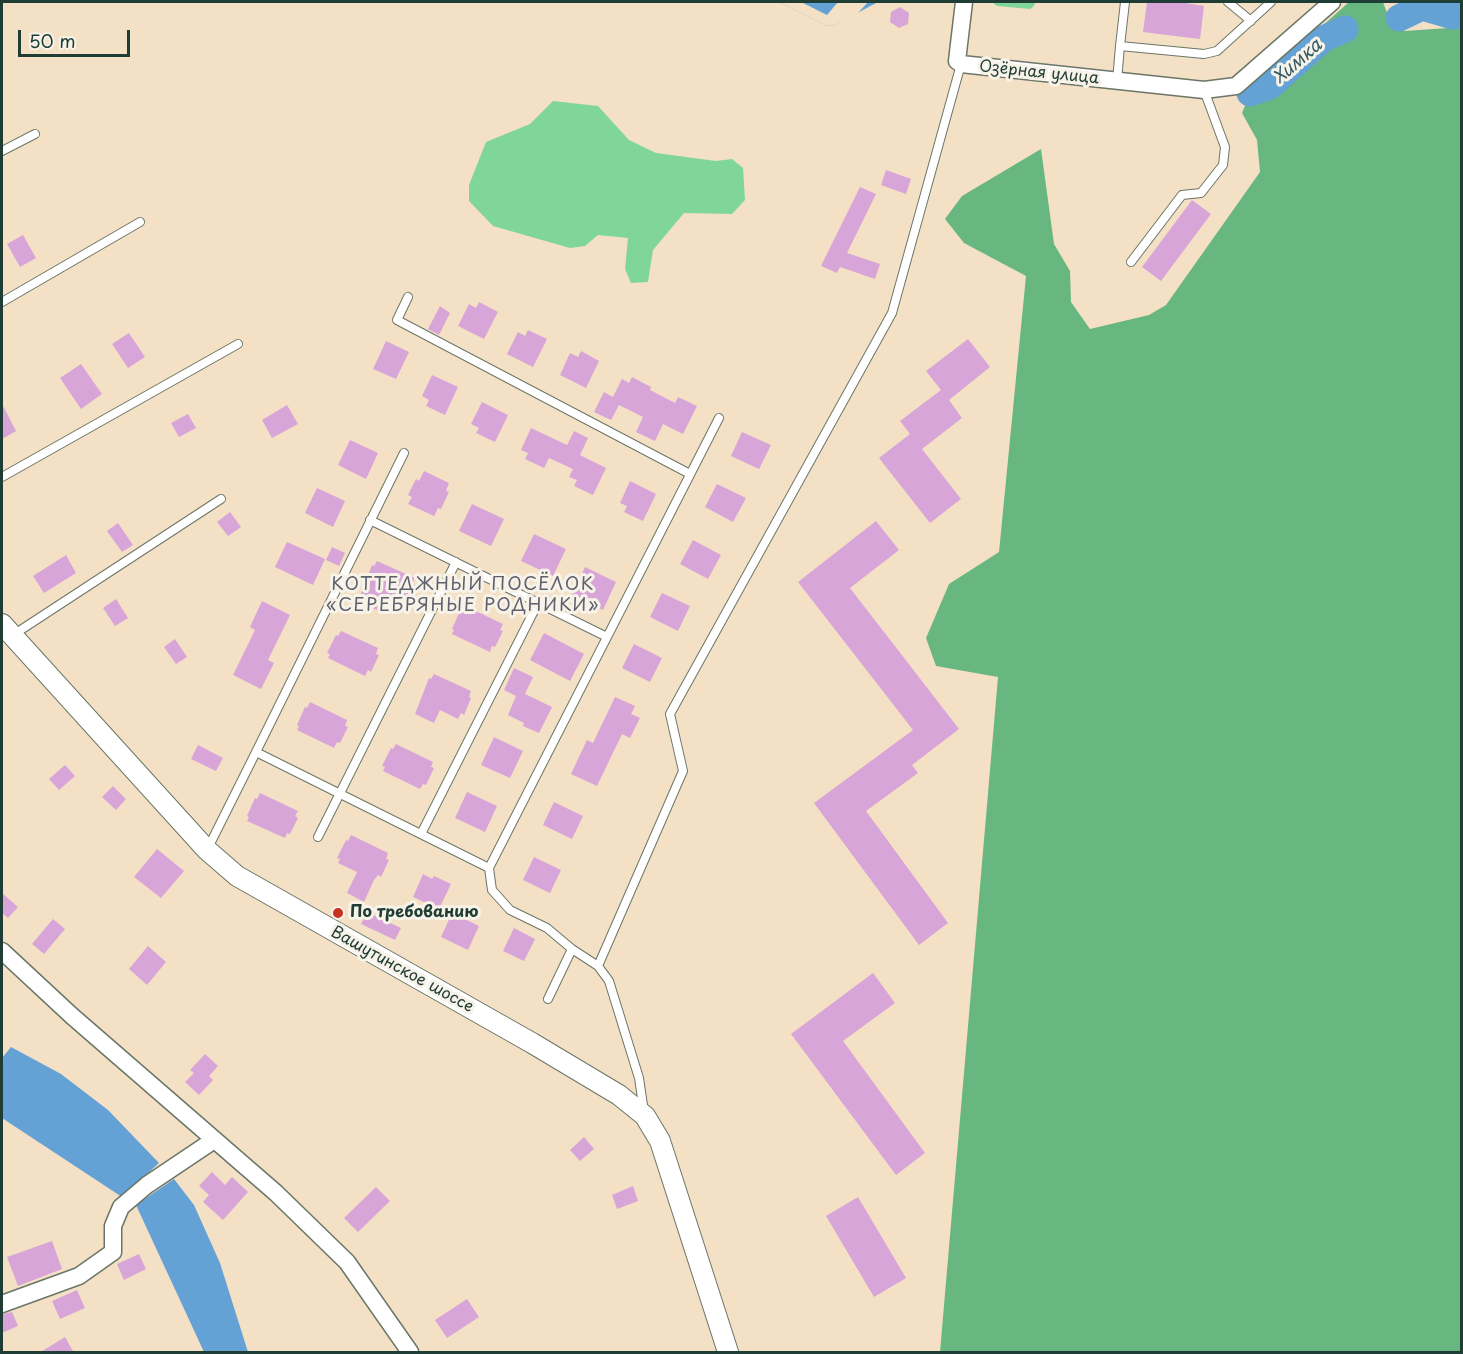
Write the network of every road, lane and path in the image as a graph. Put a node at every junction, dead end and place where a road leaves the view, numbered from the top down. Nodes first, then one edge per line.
1 (964, 2) edge
2 (1125, 2) edge
3 (1228, 2) edge
4 (1271, 2) edge
5 (1332, 2) edge
6 (1251, 21) junction
7 (1120, 46) junction
8 (961, 64) junction
9 (1117, 81) junction
10 (1204, 90) junction
11 (35, 134) dead end
12 (2, 151) edge
13 (140, 222) dead end
14 (1131, 262) dead end
15 (408, 297) dead end
16 (2, 302) edge
17 (238, 344) dead end
18 (719, 418) dead end
19 (404, 453) dead end
20 (690, 474) junction
21 (2, 477) edge
22 (220, 499) dead end
23 (370, 520) junction
24 (456, 562) junction
25 (538, 603) junction
26 (7, 630) edge
27 (607, 637) junction
28 (256, 752) junction
29 (340, 794) junction
30 (421, 834) junction
31 (318, 837) dead end
32 (207, 850) junction
33 (489, 868) junction
34 (572, 948) junction
35 (2, 951) edge
36 (598, 966) junction
37 (548, 999) dead end
38 (645, 1116) junction
39 (214, 1140) junction
40 (2, 1304) edge
41 (410, 1353) edge
42 (728, 1353) edge

1 - 8 street
2 - 7 lane
3 - 6 lane
4 - 6 lane
5 - 10 street
6 - 7 lane
7 - 9 lane
8 - 9 street, Озёрная улица
8 - 36 lane
9 - 10 street, Озёрная улица
10 - 14 lane
11 - 12 lane
13 - 16 lane
15 - 20 lane
17 - 21 lane
18 - 20 lane
19 - 23 lane
20 - 27 lane
22 - 26 lane
23 - 24 lane
23 - 28 lane
24 - 25 lane
24 - 29 lane
25 - 27 lane
25 - 30 lane
26 - 32 street, Вашутинское шоссе
27 - 33 lane
28 - 29 lane
28 - 32 lane
29 - 30 lane
29 - 31 lane
30 - 33 lane
32 - 38 street, Вашутинское шоссе
33 - 34 lane
34 - 36 lane
34 - 37 lane
35 - 39 street
36 - 38 lane
38 - 42 street, Вашутинское шоссе
39 - 40 street
39 - 41 street

